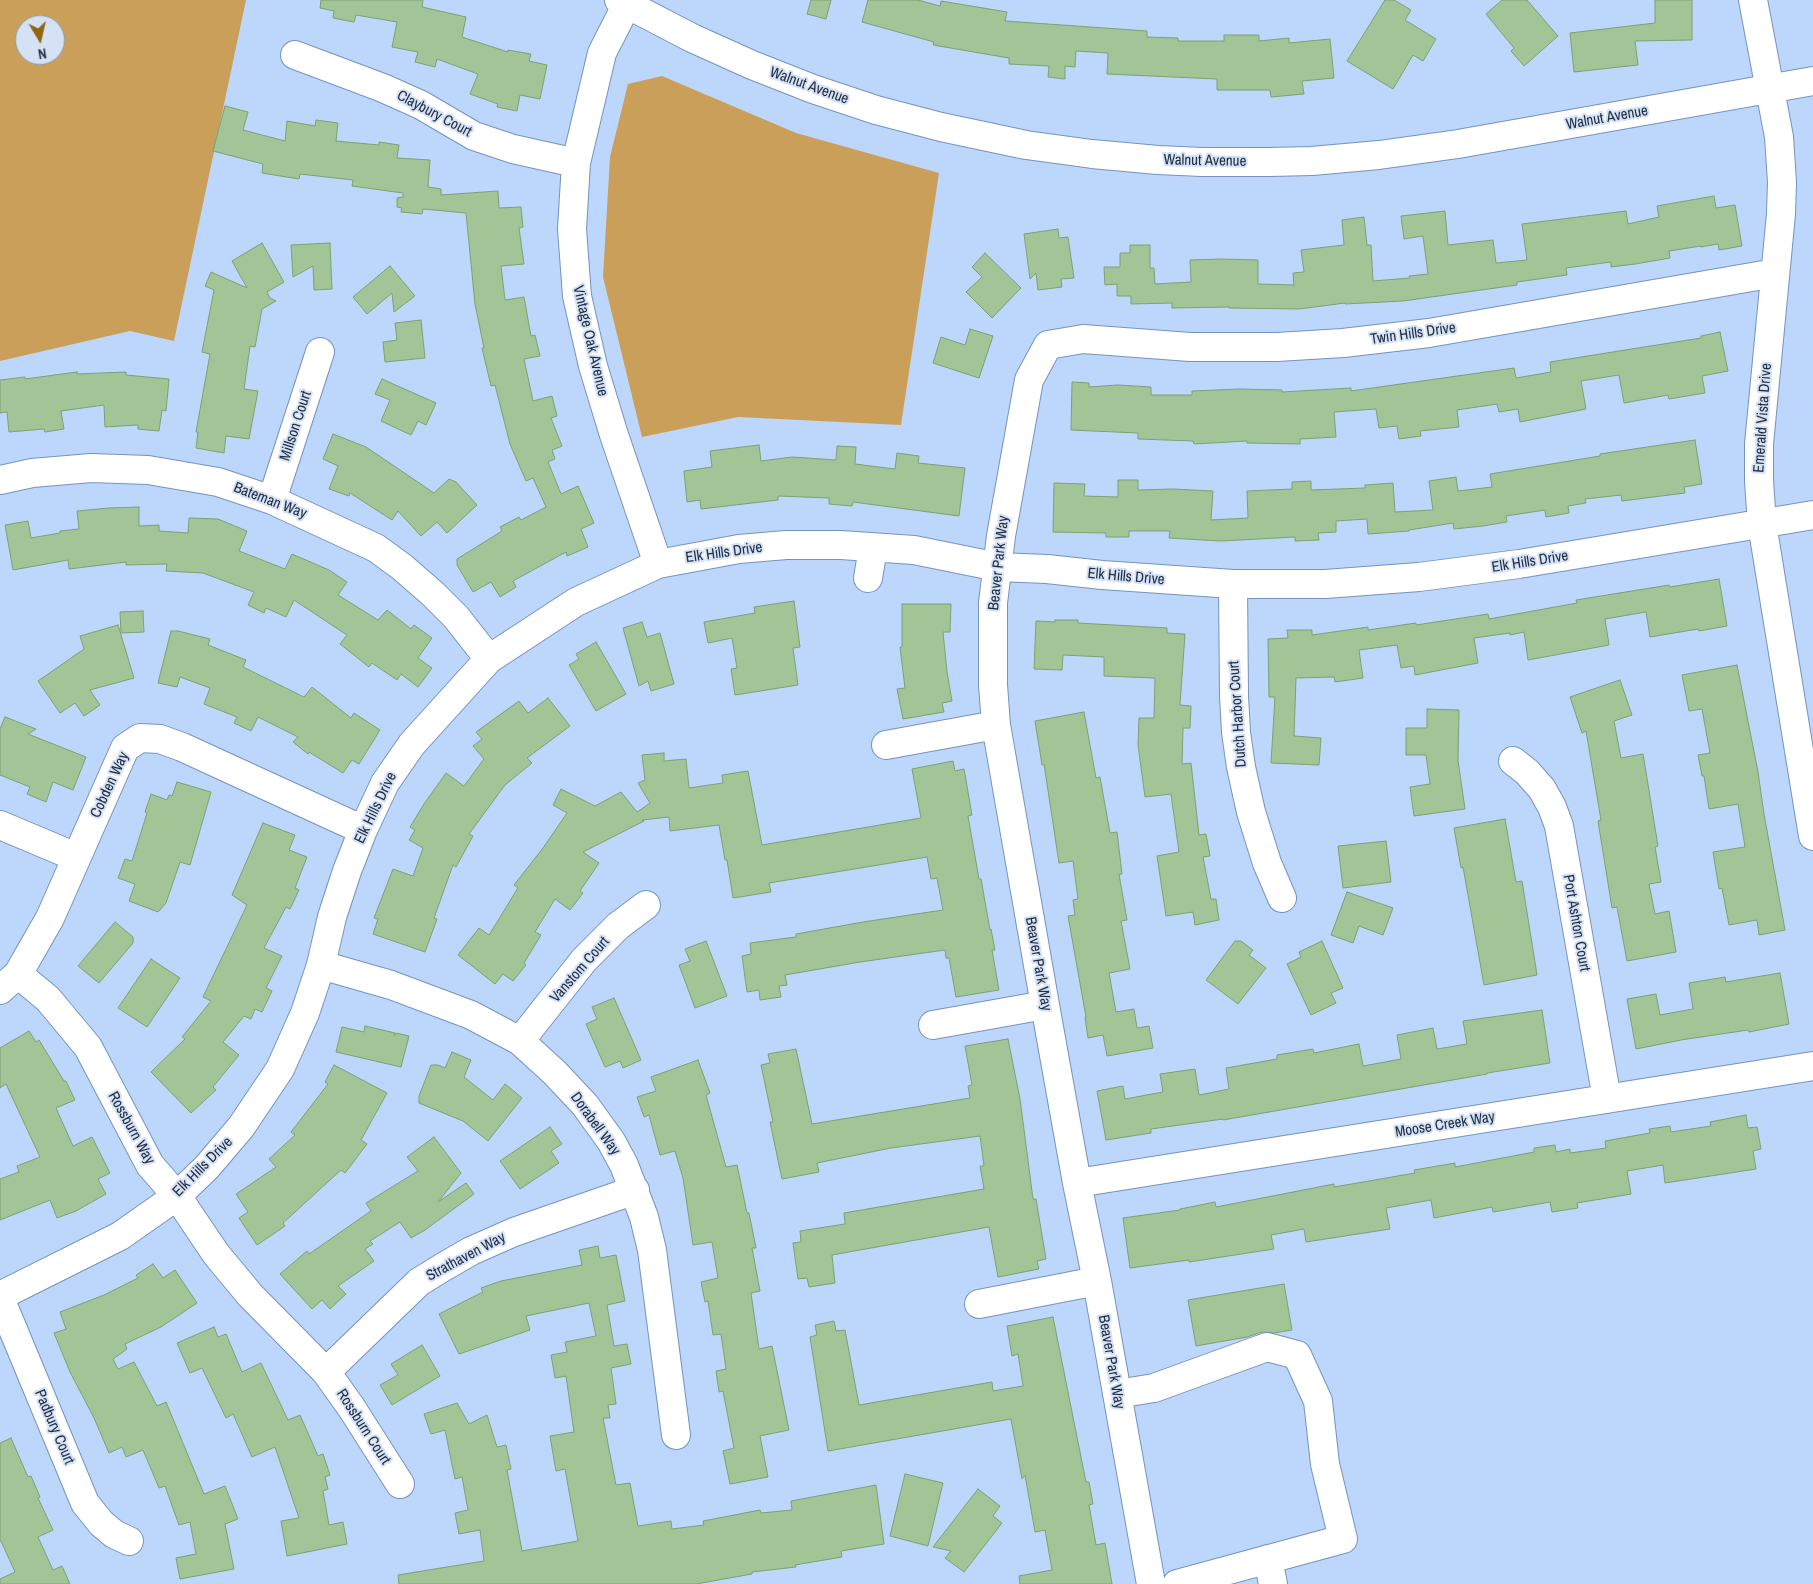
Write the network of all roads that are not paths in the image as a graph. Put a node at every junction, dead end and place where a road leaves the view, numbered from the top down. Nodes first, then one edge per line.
1 (1752, 0) edge
2 (625, 1) edge
3 (295, 56) dead end
4 (1813, 81) edge
5 (1770, 89) junction
6 (576, 163) junction
7 (1775, 273) junction
8 (1048, 345) joint
9 (320, 352) dead end
10 (0, 480) edge
11 (272, 500) junction
12 (1813, 514) edge
13 (1762, 524) junction
14 (873, 548) junction
15 (658, 564) junction
16 (998, 567) junction
17 (868, 578) dead end
18 (1233, 584) junction
19 (489, 660) junction
20 (996, 725) junction
21 (886, 745) dead end
22 (1513, 761) dead end
23 (0, 825) edge
24 (363, 830) junction
25 (1813, 836) edge
26 (76, 857) junction
27 (1282, 898) dead end
28 (646, 905) dead end
29 (321, 965) junction
30 (9, 982) edge
31 (1045, 1004) junction
32 (934, 1025) dead end
33 (520, 1041) junction
34 (1813, 1066) edge
35 (1607, 1099) junction
36 (1077, 1183) junction
37 (635, 1190) junction
38 (177, 1196) junction
39 (1097, 1281) junction
40 (0, 1297) edge
41 (980, 1304) dead end
42 (326, 1372) junction
43 (1117, 1394) junction
44 (676, 1435) dead end
45 (400, 1484) dead end
46 (129, 1541) dead end
47 (1270, 1571) edge
48 (1218, 1578) edge
49 (1151, 1584) edge
50 (1177, 1584) edge

1 - 5 street, Emerald Vista Drive
2 - 5 street, Walnut Avenue
2 - 6 street, Vintage Oak Avenue
3 - 6 street, Claybury Court
4 - 5 street, Walnut Avenue
5 - 7 street, Emerald Vista Drive
6 - 15 street, Vintage Oak Avenue
7 - 8 street, Twin Hills Drive
7 - 13 street, Emerald Vista Drive
8 - 16 street, Beaver Park Way
9 - 11 street, Millson Court
10 - 11 street, Bateman Way
11 - 19 street, Bateman Way
12 - 13 street, Elk Hills Drive
13 - 18 street, Elk Hills Drive
13 - 25 street, Emerald Vista Drive
14 - 15 street, Elk Hills Drive
14 - 16 street, Elk Hills Drive
14 - 17 street
15 - 19 street, Elk Hills Drive
16 - 18 street, Elk Hills Drive
16 - 20 street, Beaver Park Way
18 - 27 street, Dutch Harbor Court
19 - 24 street, Elk Hills Drive
20 - 21 street
20 - 31 street, Beaver Park Way
22 - 35 street, Port Ashton Court
23 - 26 street
24 - 26 street, Cobden Way
24 - 29 street, Elk Hills Drive
26 - 30 street, Cobden Way
28 - 33 street, Vanstom Court
29 - 33 street, Dorabell Way
29 - 38 street, Elk Hills Drive
30 - 38 street, Rossburn Way
31 - 32 street
31 - 36 street, Beaver Park Way
33 - 37 street, Dorabell Way
34 - 35 street, Moose Creek Way
35 - 36 street, Moose Creek Way
36 - 39 street, Beaver Park Way
37 - 42 street, Strathaven Way
37 - 44 street, Dorabell Way
38 - 40 street, Elk Hills Drive
38 - 42 street, Rossburn Way
39 - 41 street
39 - 43 street, Beaver Park Way
40 - 46 street, Padbury Court
42 - 45 street, Rossburn Court
43 - 47 street
43 - 49 street, Beaver Park Way
47 - 48 street
48 - 50 street

